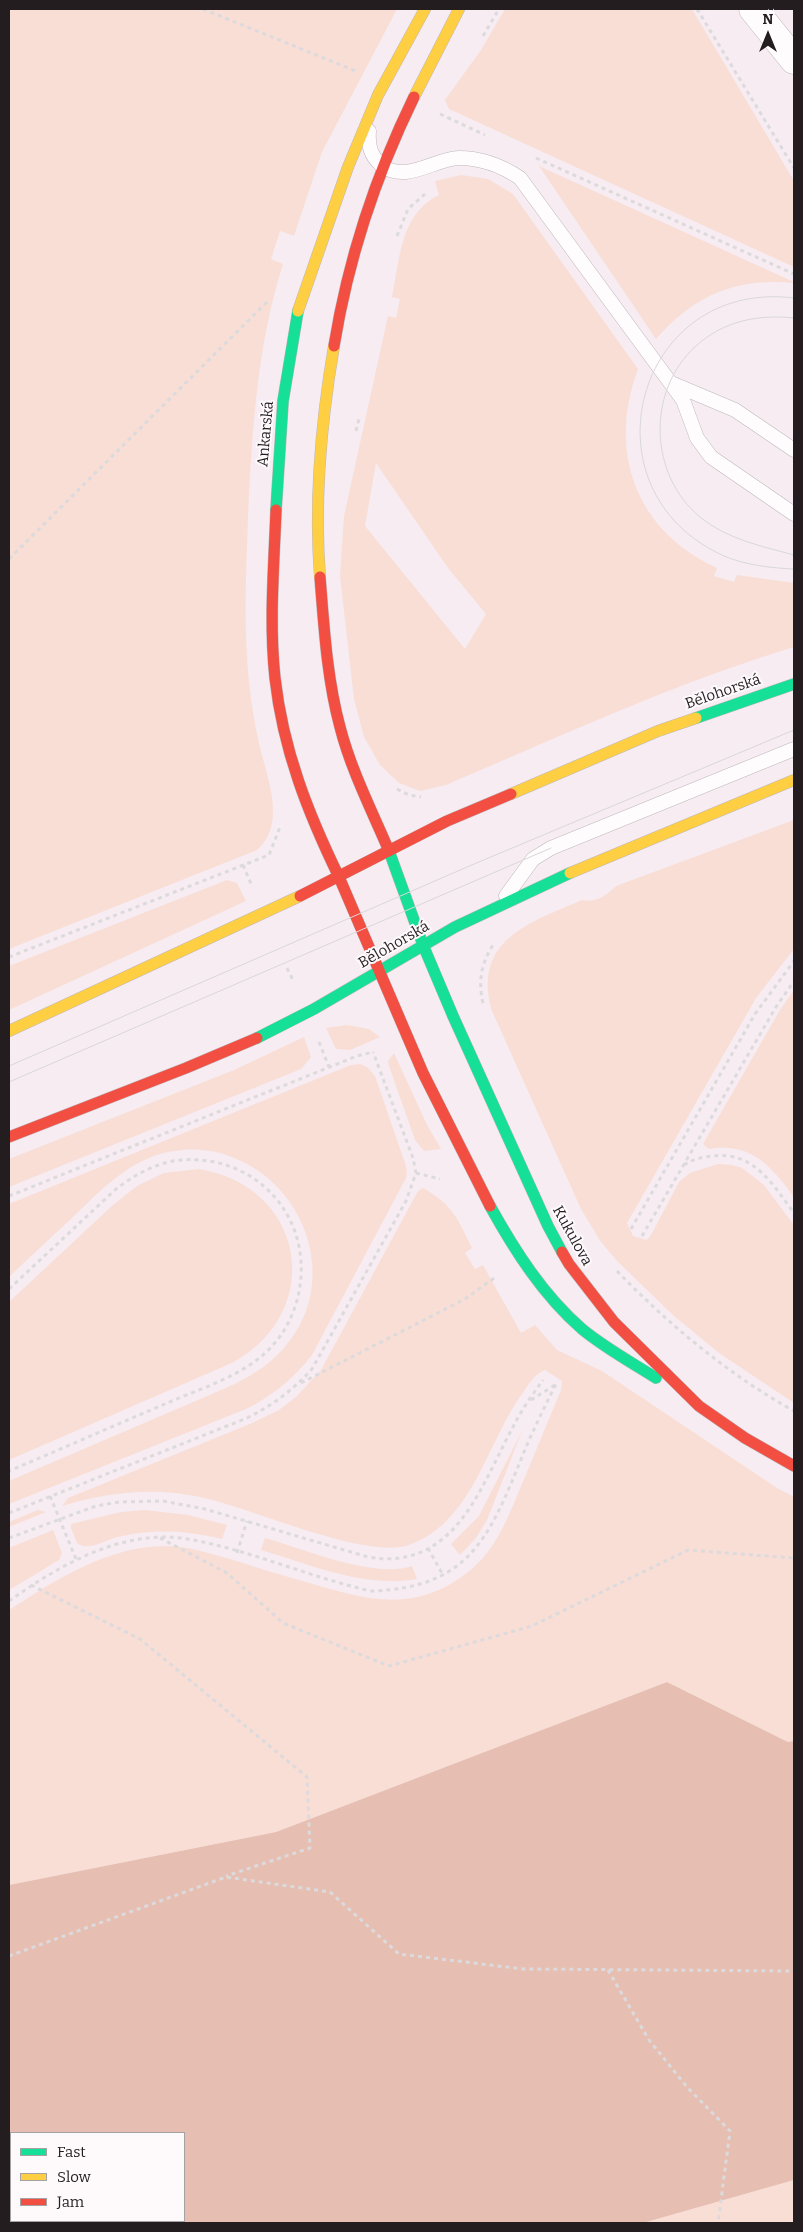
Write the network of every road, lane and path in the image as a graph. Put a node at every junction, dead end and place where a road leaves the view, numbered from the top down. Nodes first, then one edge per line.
1 (204, 9) edge
2 (426, 9) edge
3 (459, 9) edge
4 (499, 9) edge
5 (698, 9) edge
6 (753, 9) edge
7 (480, 42) dead end
8 (794, 60) edge
9 (358, 72) dead end
10 (372, 108) junction
11 (431, 110) dead end
12 (493, 138) dead end
13 (529, 154) dead end
14 (384, 167) junction
15 (794, 168) edge
16 (428, 192) dead end
17 (397, 236) dead end
18 (794, 274) edge
19 (273, 297) dead end
20 (670, 383) junction
21 (794, 450) edge
22 (794, 514) edge
23 (9, 559) edge
24 (794, 684) edge
25 (794, 748) edge
26 (794, 780) edge
27 (281, 825) dead end
28 (389, 851) junction
29 (243, 865) junction
30 (338, 877) junction
31 (252, 888) dead end
32 (477, 916) junction
33 (423, 945) junction
34 (9, 957) edge
35 (794, 961) edge
36 (287, 968) dead end
37 (378, 971) junction
38 (293, 980) dead end
39 (794, 981) edge
40 (483, 1002) dead end
41 (486, 1009) dead end
42 (9, 1031) edge
43 (315, 1033) dead end
44 (329, 1067) junction
45 (9, 1137) edge
46 (683, 1166) junction
47 (9, 1196) edge
48 (794, 1213) edge
49 (630, 1229) dead end
50 (642, 1236) dead end
51 (615, 1270) dead end
52 (500, 1274) dead end
53 (9, 1290) edge
54 (543, 1380) dead end
55 (298, 1384) junction
56 (528, 1402) junction
57 (699, 1406) junction
58 (794, 1411) edge
59 (794, 1466) edge
60 (9, 1471) edge
61 (50, 1496) junction
62 (9, 1512) edge
63 (59, 1518) junction
64 (247, 1521) junction
65 (9, 1538) edge
66 (160, 1538) junction
67 (428, 1548) junction
68 (237, 1553) junction
69 (794, 1558) edge
70 (76, 1559) junction
71 (443, 1575) junction
72 (31, 1585) junction
73 (9, 1601) edge
74 (226, 1876) junction
75 (9, 1956) edge
76 (608, 1969) junction
77 (794, 1971) edge
78 (718, 2223) edge

1 - 9 path
2 - 10 main road, Ankarská
3 - 14 main road
4 - 7 path
5 - 15 path
6 - 8 street
10 - 14 lane
10 - 30 main road, Ankarská
11 - 12 path
13 - 18 path
14 - 20 lane
14 - 28 main road
16 - 17 path
19 - 23 path
20 - 21 lane
20 - 22 lane
24 - 28 main road, Bělohorská
25 - 32 lane
26 - 32 main road, Bělohorská
27 - 29 path
28 - 30 main road, Bělohorská
28 - 33 main road, Kukulova
29 - 31 path
29 - 34 path
30 - 37 main road, Ankarská
30 - 42 main road, Bělohorská
32 - 33 main road, Bělohorská
33 - 37 main road, Bělohorská
33 - 57 main road, Kukulova
35 - 49 path
36 - 38 path
37 - 45 main road, Bělohorská
37 - 57 main road, Ankarská
39 - 46 path
40 - 41 path
43 - 44 path
44 - 47 path
44 - 55 path
46 - 48 path
46 - 50 path
51 - 58 path
52 - 55 path
53 - 60 path
54 - 56 path
55 - 61 path
56 - 67 path
56 - 71 path
57 - 59 main road, Kukulova
61 - 62 path
61 - 63 path
63 - 64 path
63 - 65 path
63 - 70 path
64 - 67 path
64 - 68 path
66 - 68 path
66 - 69 path
66 - 70 path
67 - 71 path
68 - 71 path
70 - 72 path
72 - 73 path
72 - 74 path
74 - 75 path
74 - 76 path
76 - 77 path
76 - 78 path

